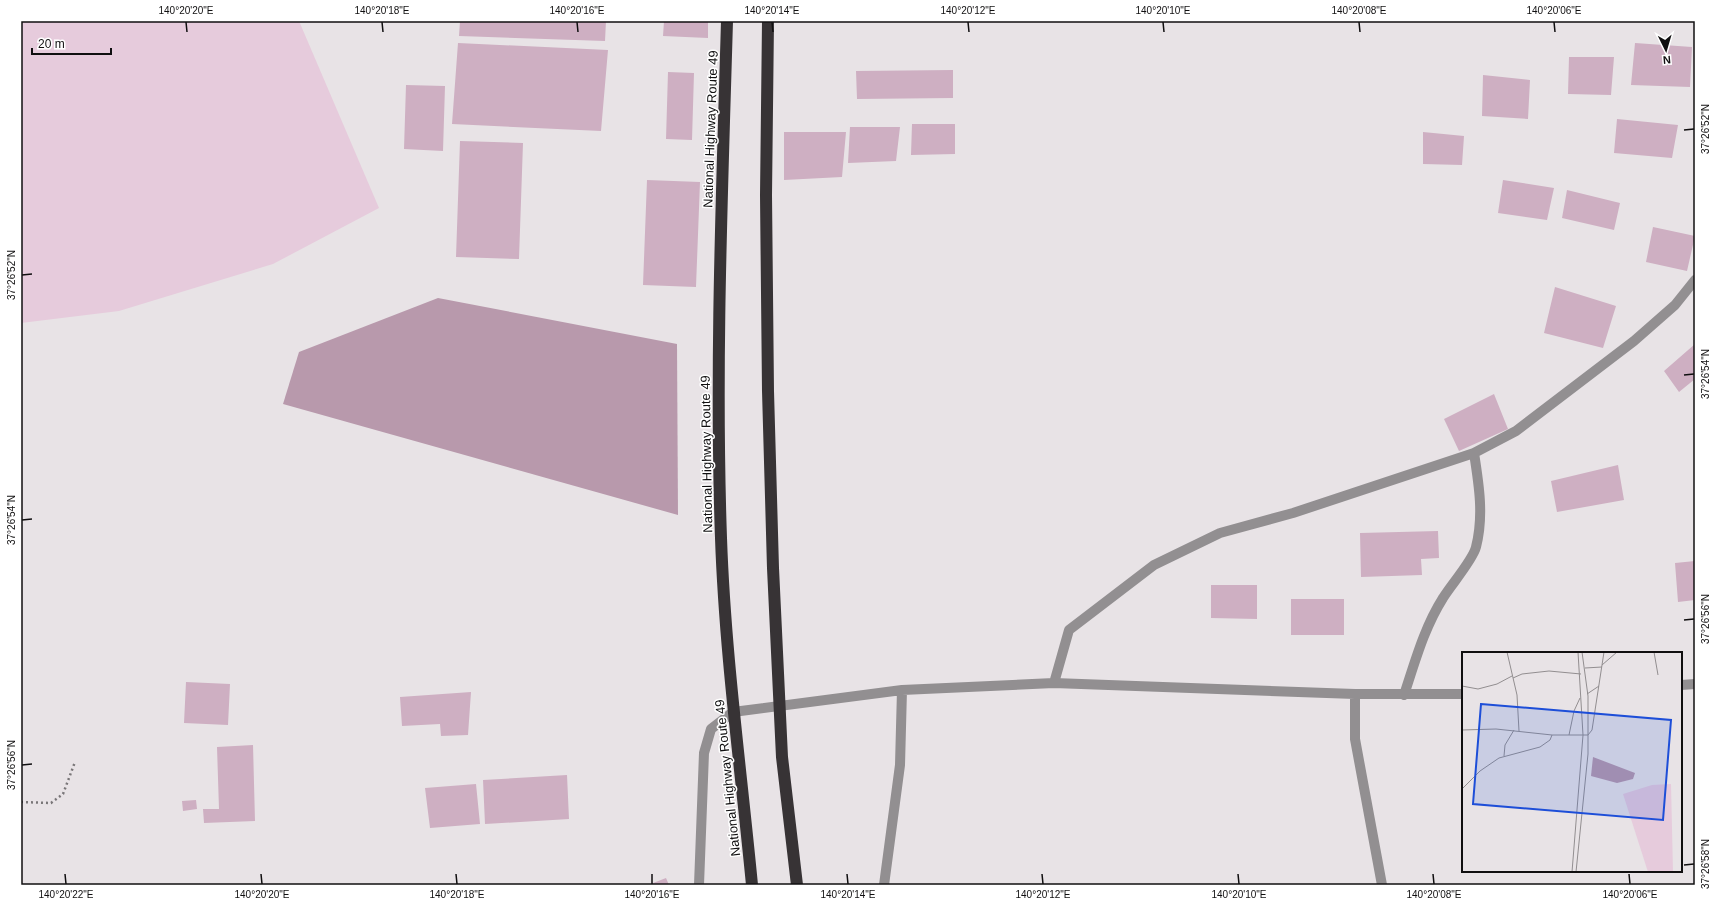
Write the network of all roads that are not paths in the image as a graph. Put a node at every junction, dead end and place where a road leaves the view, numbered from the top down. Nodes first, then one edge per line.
1 (727, 21) edge
2 (768, 21) edge
3 (1695, 280) edge
4 (1474, 453) junction
5 (1054, 683) junction
6 (1695, 684) edge
7 (1682, 685) edge
8 (902, 690) junction
9 (1355, 694) junction
10 (1462, 694) edge
11 (1404, 695) junction
12 (779, 706) junction
13 (733, 712) junction
14 (699, 885) edge
15 (752, 885) edge
16 (797, 885) edge
17 (884, 885) edge
18 (1382, 885) edge

1 - 13 highway, National Highway Route 49
2 - 12 highway
3 - 4 street
4 - 5 street
4 - 11 street
5 - 8 street
5 - 9 street
6 - 7 street
8 - 12 street
8 - 17 street
9 - 11 street
9 - 18 street
10 - 11 street
12 - 13 street
12 - 16 highway
13 - 14 street
13 - 15 highway, National Highway Route 49

